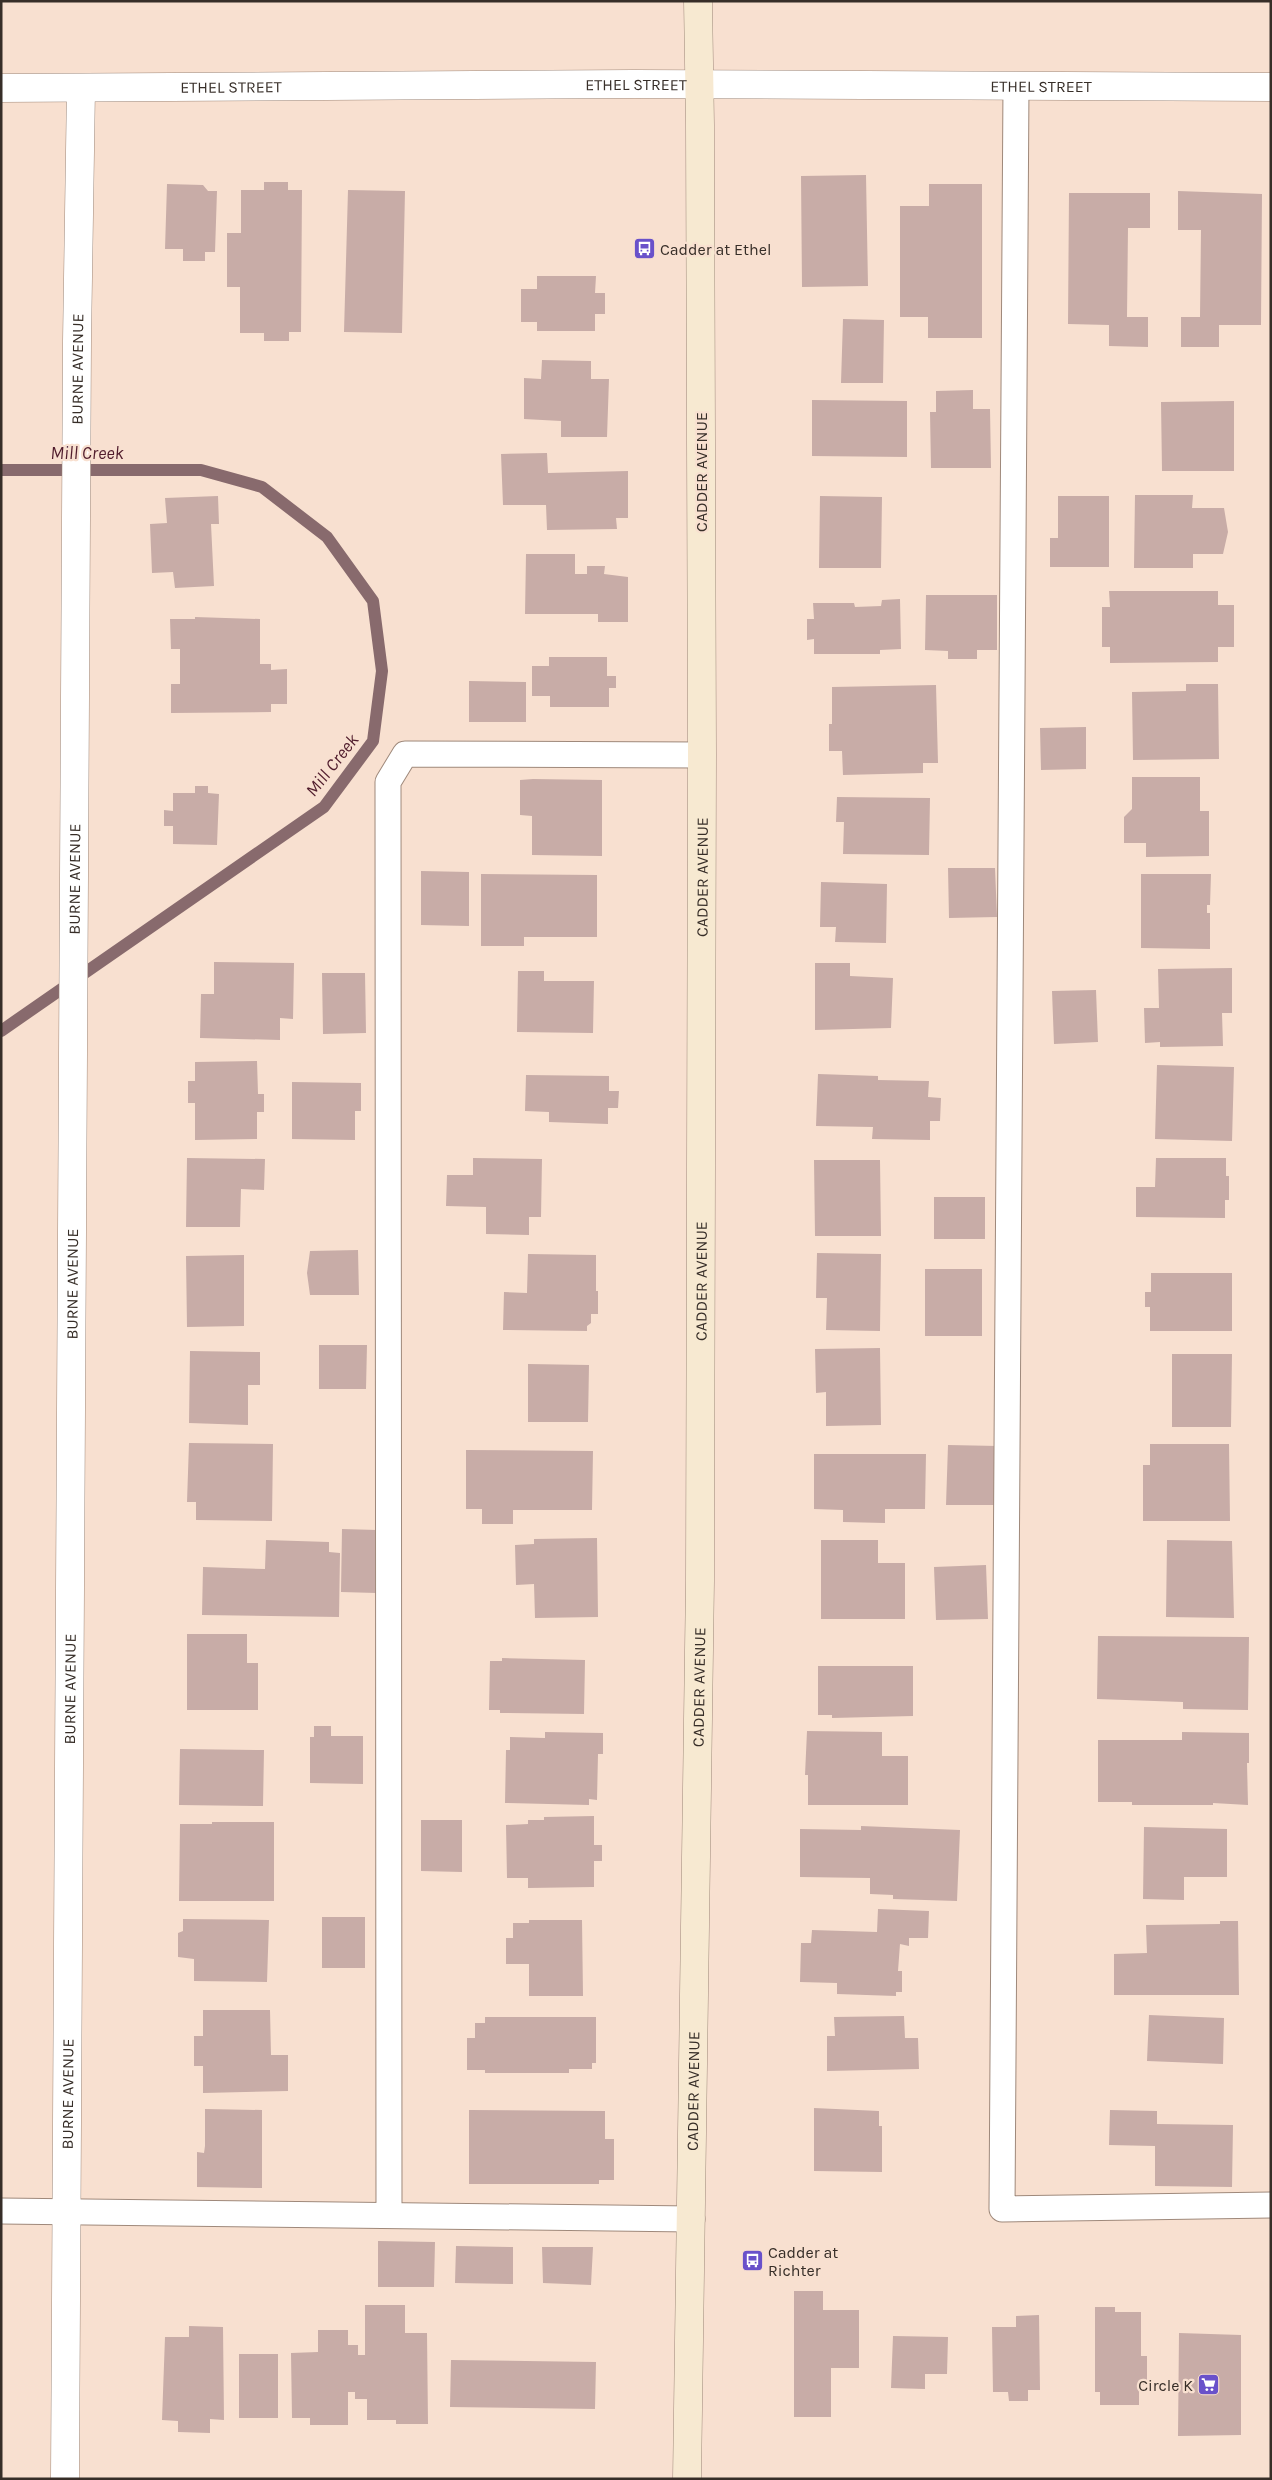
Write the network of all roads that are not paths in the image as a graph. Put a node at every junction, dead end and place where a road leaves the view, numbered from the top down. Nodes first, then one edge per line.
1 (698, 1) edge
2 (700, 85) junction
3 (1016, 86) junction
4 (1271, 86) edge
5 (1, 88) edge
6 (81, 88) junction
7 (702, 755) junction
8 (1271, 2205) edge
9 (1, 2211) edge
10 (66, 2212) junction
11 (389, 2215) junction
12 (692, 2219) junction
13 (65, 2479) edge
14 (687, 2479) edge

1 - 2 main road, CADDER AVENUE
2 - 3 street, ETHEL STREET
2 - 6 street, ETHEL STREET
2 - 7 main road, CADDER AVENUE
3 - 4 street, ETHEL STREET
3 - 8 lane
5 - 6 street, ETHEL STREET
6 - 10 street, BURNE AVENUE
7 - 11 lane
7 - 12 main road, CADDER AVENUE
9 - 10 lane
10 - 11 lane
10 - 13 street, BURNE AVENUE
11 - 12 lane
12 - 14 main road, CADDER AVENUE

